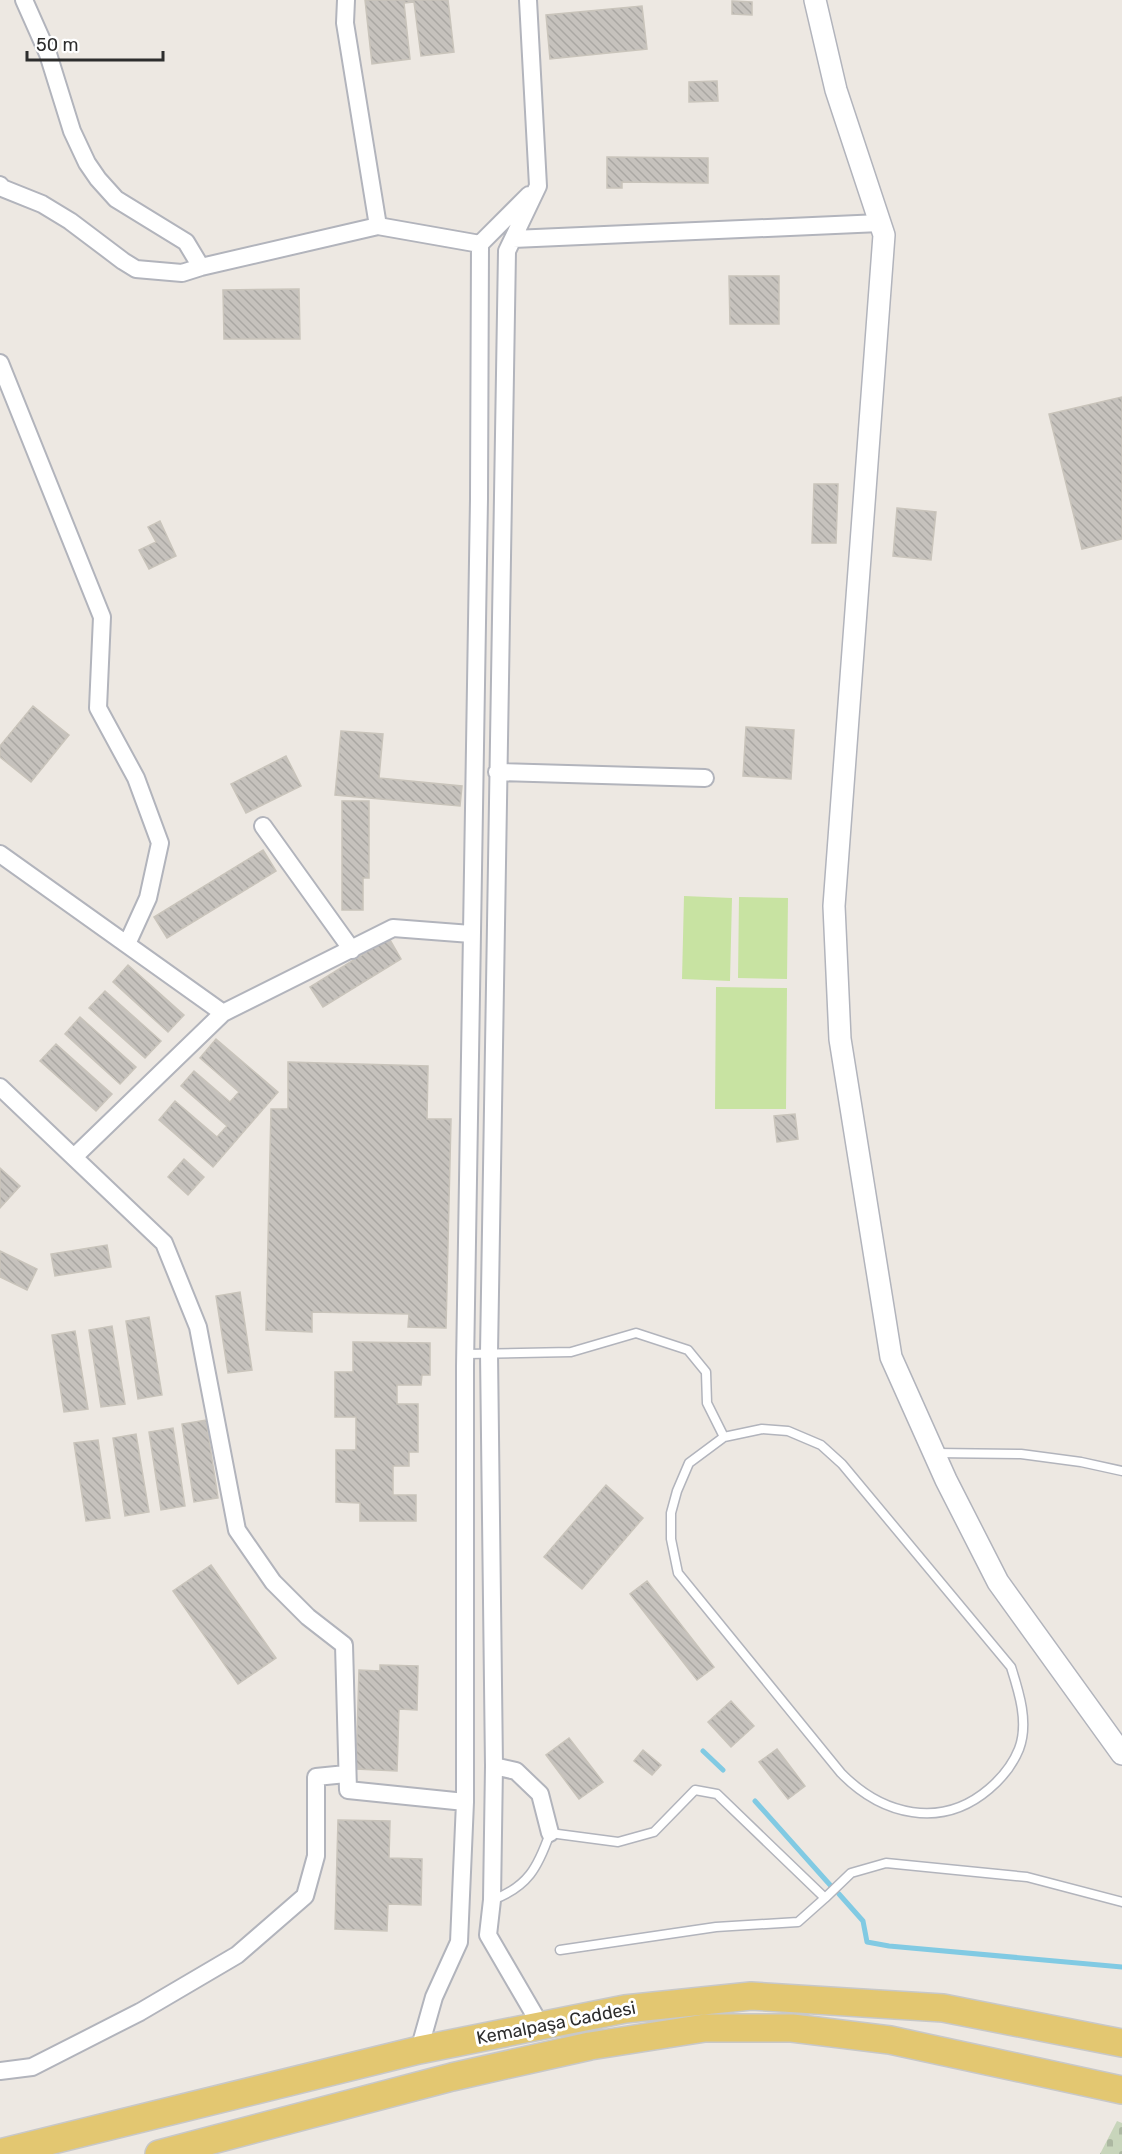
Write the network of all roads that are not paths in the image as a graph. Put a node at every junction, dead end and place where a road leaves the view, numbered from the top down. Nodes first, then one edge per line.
1 (24, 0) edge
2 (345, 0) edge
3 (528, 0) edge
4 (815, 0) edge
5 (0, 185) edge
6 (538, 186) junction
7 (880, 224) junction
8 (378, 226) junction
9 (513, 239) junction
10 (480, 244) junction
11 (201, 267) junction
12 (0, 363) edge
13 (497, 772) junction
14 (705, 778) dead end
15 (263, 826) dead end
16 (0, 854) edge
17 (471, 934) junction
18 (127, 944) junction
19 (352, 950) junction
20 (222, 1012) junction
21 (0, 1087) edge
22 (74, 1157) junction
23 (489, 1353) junction
24 (466, 1354) junction
25 (724, 1437) junction
26 (934, 1453) junction
27 (1122, 1471) edge
28 (1122, 1754) edge
29 (494, 1766) junction
30 (346, 1774) junction
31 (465, 1802) junction
32 (550, 1833) junction
33 (825, 1898) junction
34 (492, 1900) junction
35 (1122, 1902) edge
36 (560, 1950) dead end
37 (541, 2026) junction
38 (1122, 2043) edge
39 (419, 2050) junction
40 (0, 2071) edge
41 (1122, 2090) edge
42 (0, 2153) edge
43 (159, 2154) edge

1 - 11 street
2 - 8 street
3 - 6 street
4 - 7 street
5 - 11 street
6 - 9 street
6 - 10 street
7 - 9 street
7 - 26 street
8 - 10 street
8 - 11 street
9 - 13 street
10 - 17 street
12 - 18 street
13 - 14 street
13 - 23 street
15 - 19 street
16 - 18 street
17 - 19 street
17 - 24 street
18 - 20 street
19 - 20 street
20 - 22 street
21 - 22 street
22 - 30 street
23 - 24 lane
23 - 25 lane
23 - 29 street
24 - 31 street
25 - 25 lane
26 - 27 lane
26 - 28 street
29 - 32 street
29 - 34 street
30 - 31 street
30 - 40 street
31 - 39 street
32 - 33 lane
32 - 34 lane
33 - 35 lane
33 - 36 lane
34 - 37 street
37 - 38 main road, Kemalpaşa Caddesi
37 - 39 main road, Kemalpaşa Caddesi
39 - 42 main road, Kemalpaşa Caddesi
41 - 43 main road, Kemalpaşa Caddesi

